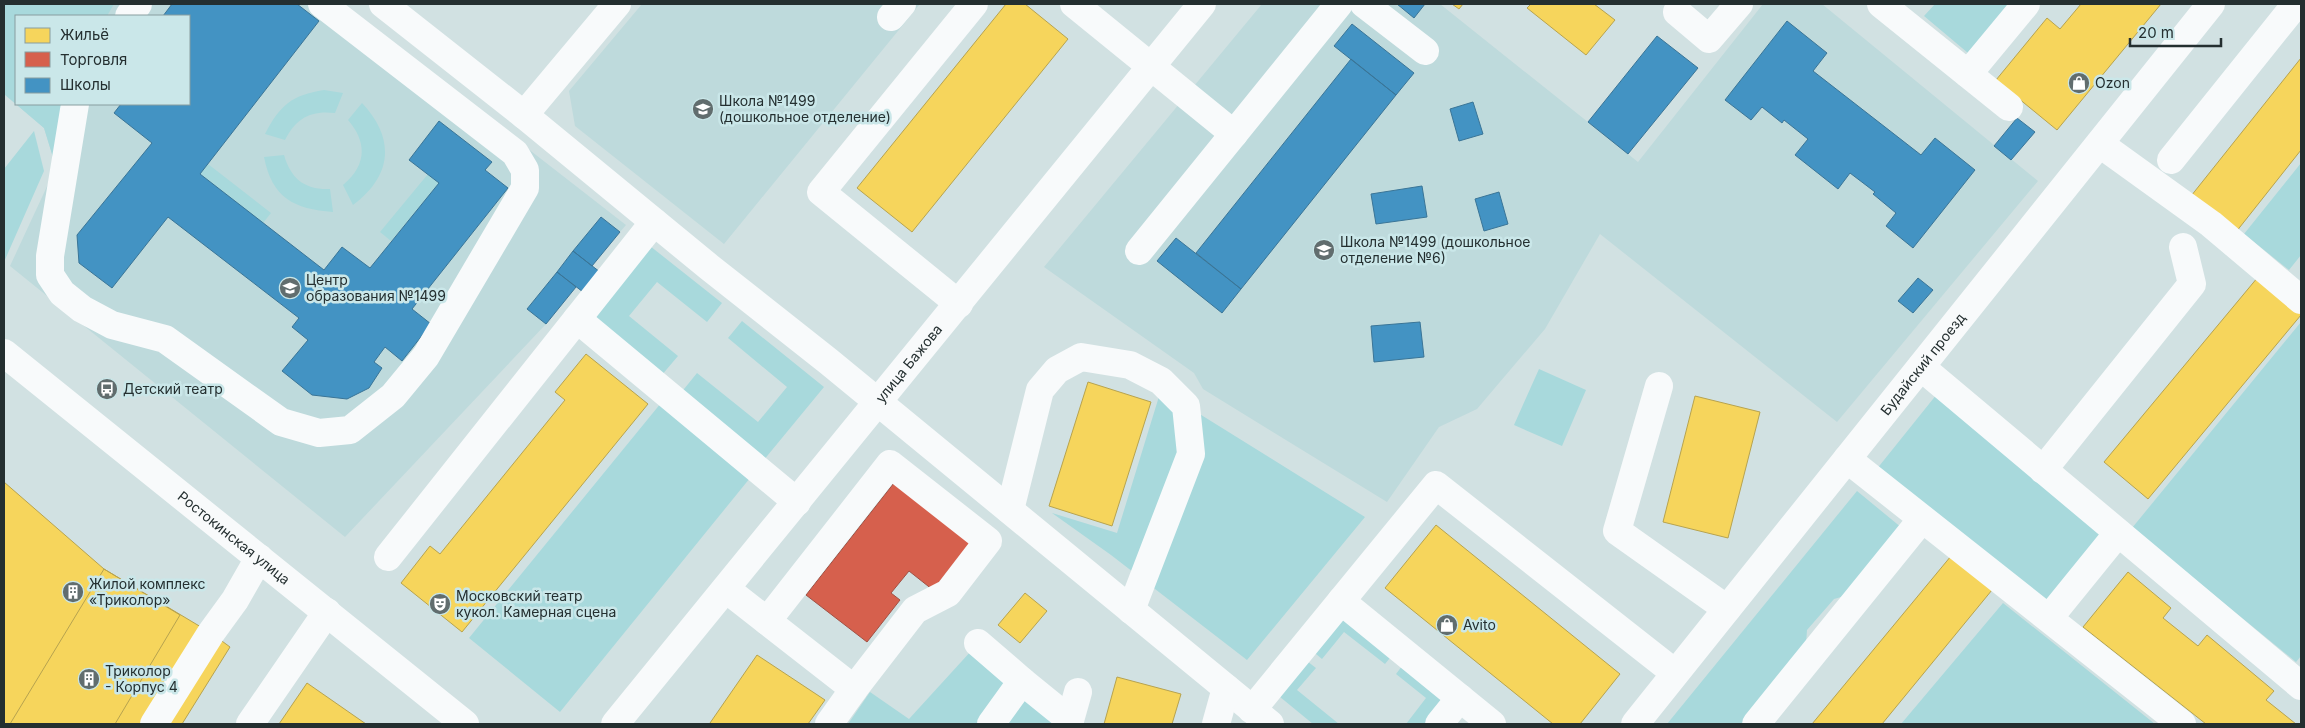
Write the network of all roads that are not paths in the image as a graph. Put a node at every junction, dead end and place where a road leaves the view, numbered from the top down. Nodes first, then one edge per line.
1 (138, 4) edge
2 (322, 4) edge
3 (382, 4) edge
4 (617, 4) edge
5 (974, 4) edge
6 (1074, 4) edge
7 (1202, 4) edge
8 (1339, 4) edge
9 (1364, 4) edge
10 (1739, 4) edge
11 (2026, 4) edge
12 (2211, 4) edge
13 (2296, 4) edge
14 (1899, 9) edge
15 (1676, 12) dead end
16 (130, 15) edge
17 (1425, 51) dead end
18 (1151, 66) junction
19 (1968, 74) junction
20 (75, 105) edge
21 (2009, 107) dead end
22 (524, 115) junction
23 (1234, 134) junction
24 (2100, 144) junction
25 (2171, 160) dead end
26 (654, 222) junction
27 (2183, 247) dead end
28 (1139, 251) dead end
29 (2301, 300) edge
30 (959, 304) junction
31 (577, 319) junction
32 (4, 353) edge
33 (1921, 367) junction
34 (1658, 386) dead end
35 (878, 402) junction
36 (1847, 459) junction
37 (2043, 470) junction
38 (797, 502) junction
39 (1010, 510) junction
40 (1922, 519) junction
41 (2118, 533) junction
42 (388, 557) dead end
43 (260, 558) junction
44 (726, 589) junction
45 (1341, 601) junction
46 (1727, 609) junction
47 (1131, 610) junction
48 (327, 612) junction
49 (2049, 618) junction
50 (766, 621) junction
51 (978, 643) dead end
52 (1675, 673) junction
53 (1022, 682) junction
54 (2301, 686) edge
55 (854, 688) junction
56 (1226, 688) junction
57 (1078, 692) dead end
58 (1460, 698) junction
59 (1261, 717) edge
60 (1070, 722) edge
61 (154, 724) edge
62 (250, 724) edge
63 (464, 724) edge
64 (615, 724) edge
65 (829, 724) edge
66 (991, 724) edge
67 (1216, 724) edge
68 (1439, 724) edge
69 (1492, 724) edge
70 (1635, 724) edge
71 (1756, 724) edge
72 (2182, 724) edge

1 - 16 street
2 - 20 street
3 - 22 street
4 - 22 street
5 - 30 street
6 - 18 street
7 - 18 street, улица Бажова
8 - 23 street
9 - 17 street
10 - 15 street
11 - 19 street
12 - 24 street, Будайский проезд
13 - 25 street
14 - 19 street
18 - 23 street
18 - 30 street, улица Бажова
19 - 21 street
22 - 26 street
23 - 28 street
24 - 29 street
24 - 33 street, Будайский проезд
26 - 31 street
26 - 35 street
27 - 37 street
30 - 35 street, улица Бажова
31 - 38 street
31 - 42 street
32 - 43 street, Ростокинская улица
33 - 36 street, Будайский проезд
33 - 37 street
34 - 46 street
35 - 38 street, улица Бажова
35 - 39 street
36 - 40 street
36 - 46 street, Будайский проезд
37 - 41 street
38 - 44 street, улица Бажова
39 - 47 street
39 - 47 street
40 - 49 street
40 - 71 street
41 - 49 street
41 - 54 street
43 - 48 street, Ростокинская улица
43 - 61 street
44 - 50 street
44 - 64 street, улица Бажова
45 - 52 street
45 - 58 street
45 - 59 street
46 - 52 street, Будайский проезд
47 - 56 street
48 - 62 street
48 - 63 street, Ростокинская улица
49 - 72 street
50 - 55 street
50 - 55 street
51 - 53 street
52 - 70 street, Будайский проезд
53 - 60 street
53 - 66 street
55 - 65 street
56 - 59 street
56 - 67 street
57 - 60 street
58 - 68 street
58 - 69 street

